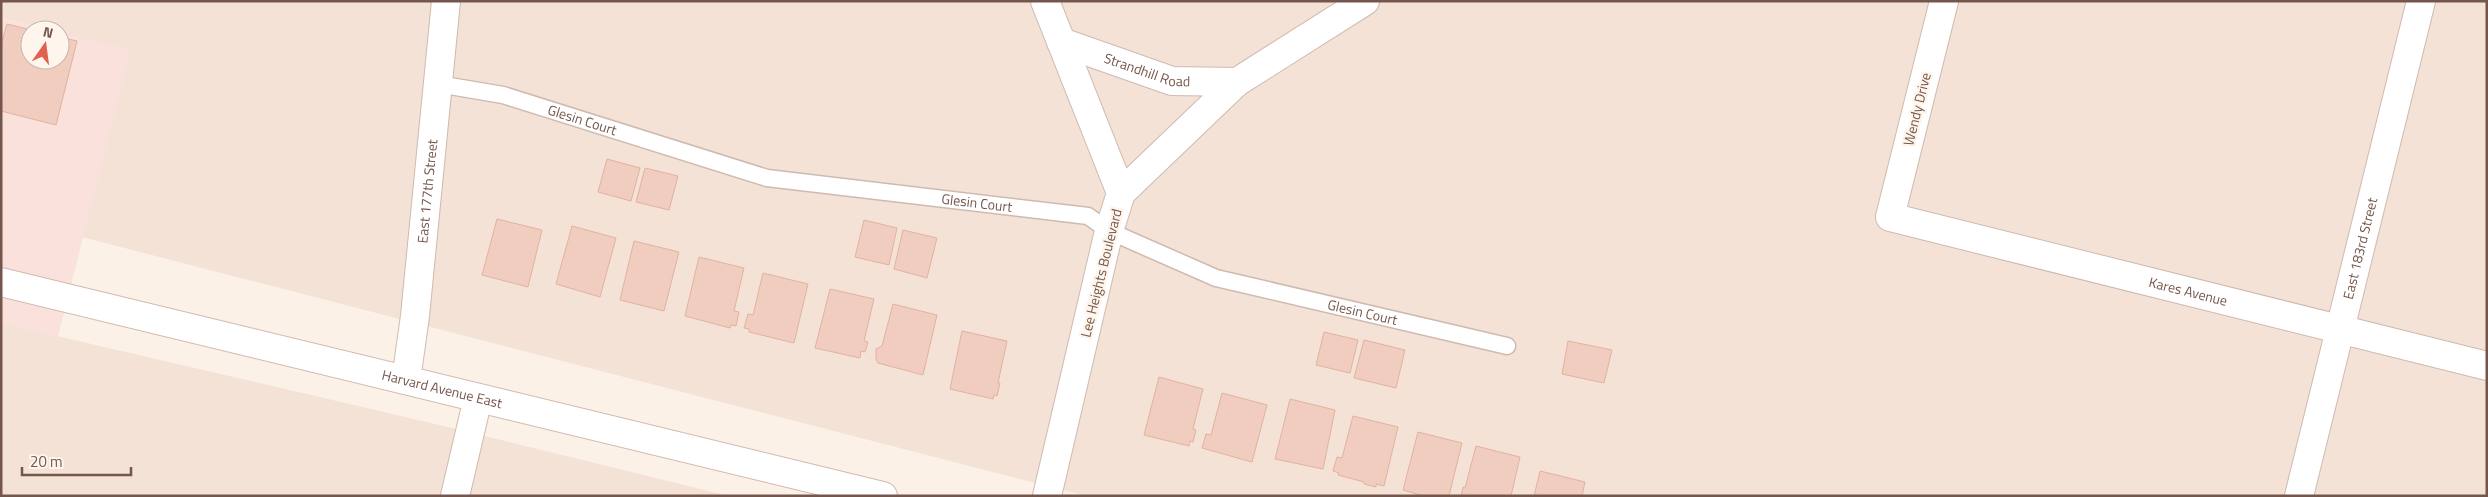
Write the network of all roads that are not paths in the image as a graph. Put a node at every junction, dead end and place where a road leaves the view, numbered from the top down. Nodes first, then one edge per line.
1 (446, 1) edge
2 (1045, 1) edge
3 (1365, 1) edge
4 (1944, 1) edge
5 (2422, 1) edge
6 (1061, 42) junction
7 (1237, 82) junction
8 (438, 84) junction
9 (1121, 194) junction
10 (1890, 217) joint
11 (1109, 231) junction
12 (1, 282) edge
13 (2341, 329) junction
14 (1507, 346) dead end
15 (2487, 366) edge
16 (406, 380) junction
17 (478, 398) junction
18 (455, 496) edge
19 (883, 496) edge
20 (1047, 496) edge
21 (2299, 496) edge

1 - 8 street, East 177th Street
2 - 6 street, Lee Heights Boulevard
3 - 7 street
4 - 10 street, Wendy Drive
5 - 13 street, East 183rd Street
6 - 7 street, Strandhill Road
6 - 9 street, Lee Heights Boulevard
7 - 9 street
8 - 11 lane, Glesin Court
8 - 16 street, East 177th Street
9 - 11 street, Lee Heights Boulevard
10 - 13 street, Kares Avenue
11 - 14 lane, Glesin Court
11 - 20 street, Lee Heights Boulevard
12 - 16 street, Harvard Avenue East
13 - 15 street, Kares Avenue
13 - 21 street, East 183rd Street
16 - 17 street, Harvard Avenue East
17 - 18 street
17 - 19 street, Harvard Avenue East

